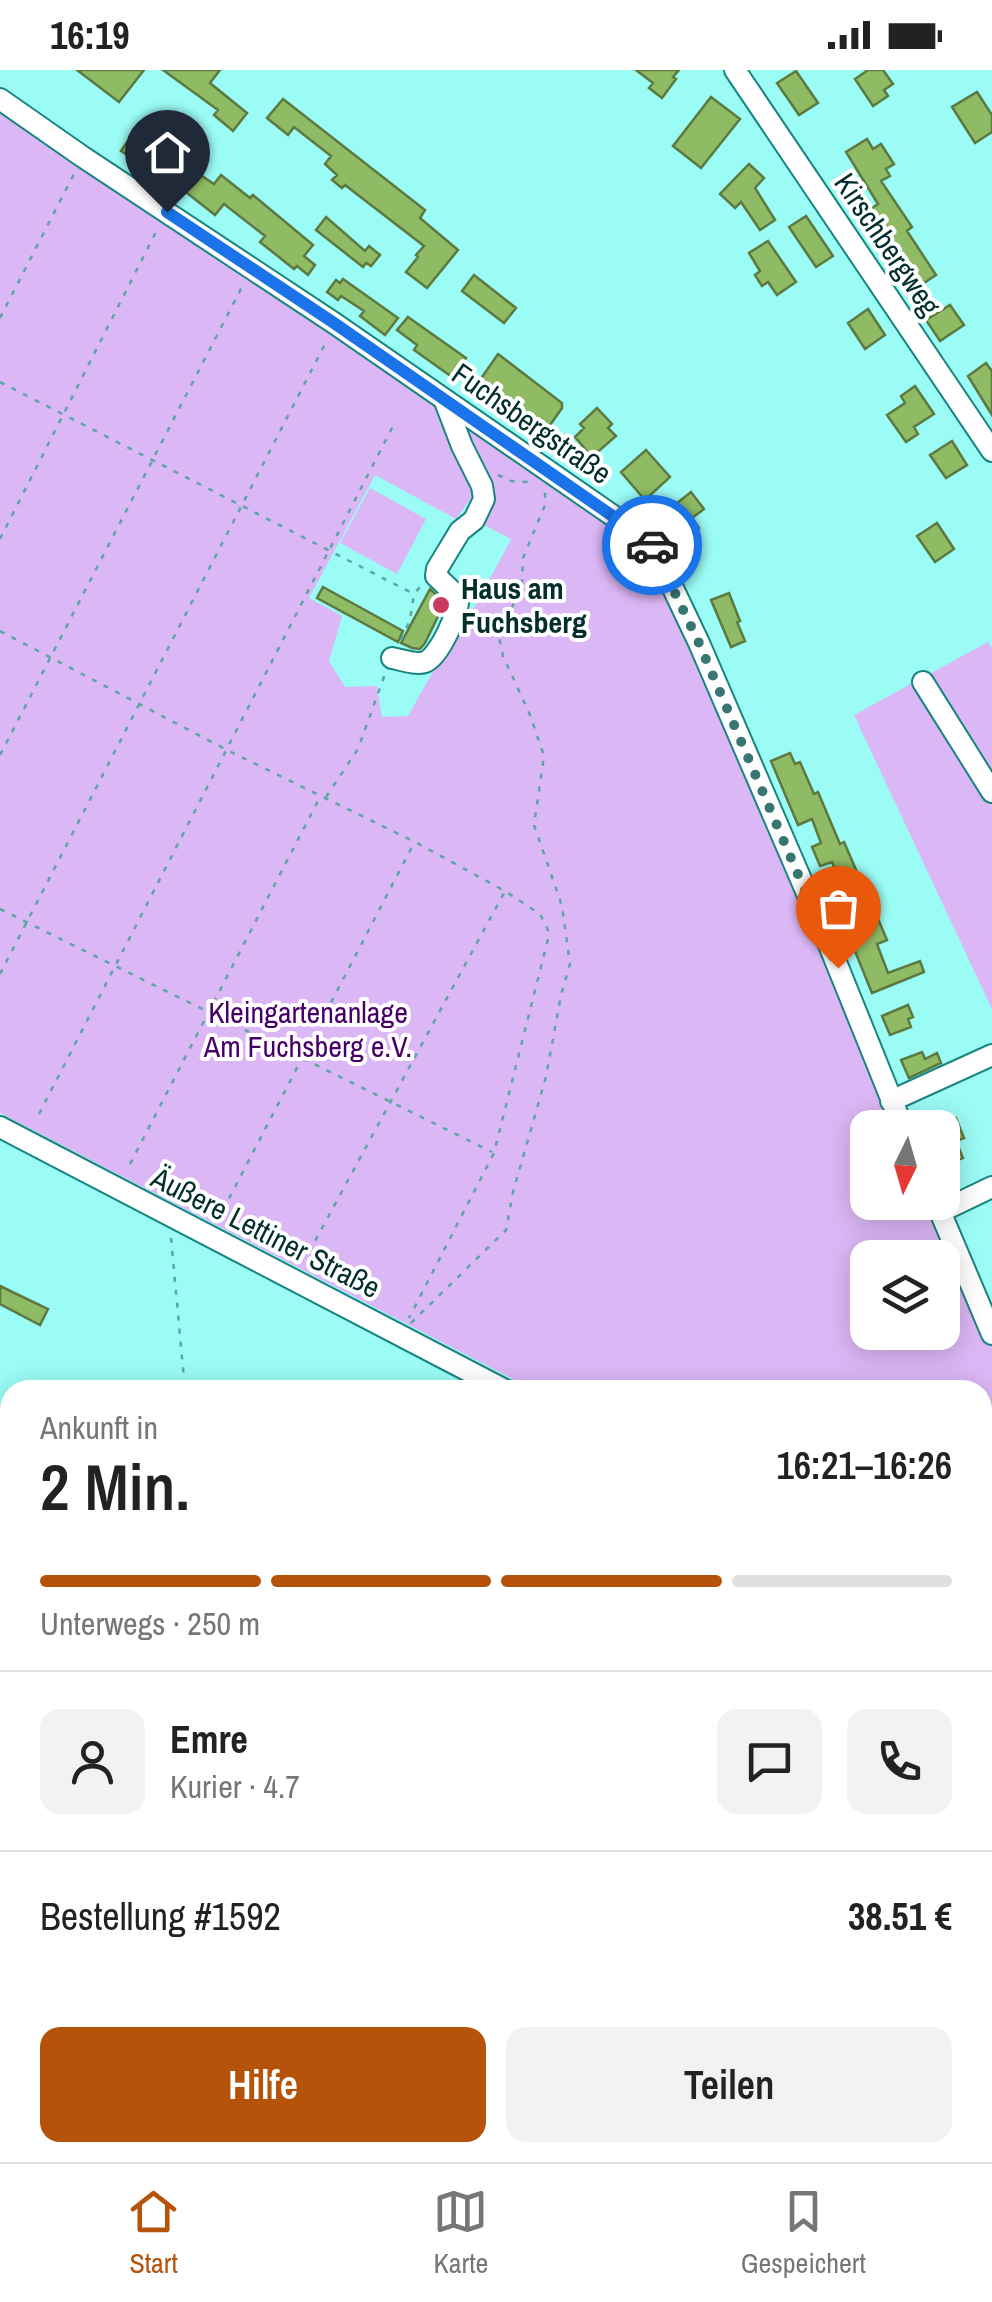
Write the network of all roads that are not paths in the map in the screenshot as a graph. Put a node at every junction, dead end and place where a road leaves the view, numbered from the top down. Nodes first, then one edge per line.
1 (735, 70) edge
2 (0, 98) edge
3 (444, 399) junction
4 (992, 451) edge
5 (391, 661) road end
6 (923, 682) dead end
7 (992, 792) edge
8 (992, 1056) edge
9 (891, 1101) junction
10 (895, 1110) edge
11 (0, 1127) edge
12 (992, 1187) edge
13 (960, 1199) edge
14 (944, 1220) edge
15 (992, 1334) edge
16 (486, 1380) edge

1 - 4 street, Kirschbergweg
2 - 3 street, Fuchsbergstraße
3 - 5 street
3 - 9 street, Fuchsbergstraße
6 - 7 street
8 - 9 street
9 - 10 street, Fuchsbergstraße
11 - 16 street, Äußere Lettiner Straße
12 - 13 street
14 - 15 street

